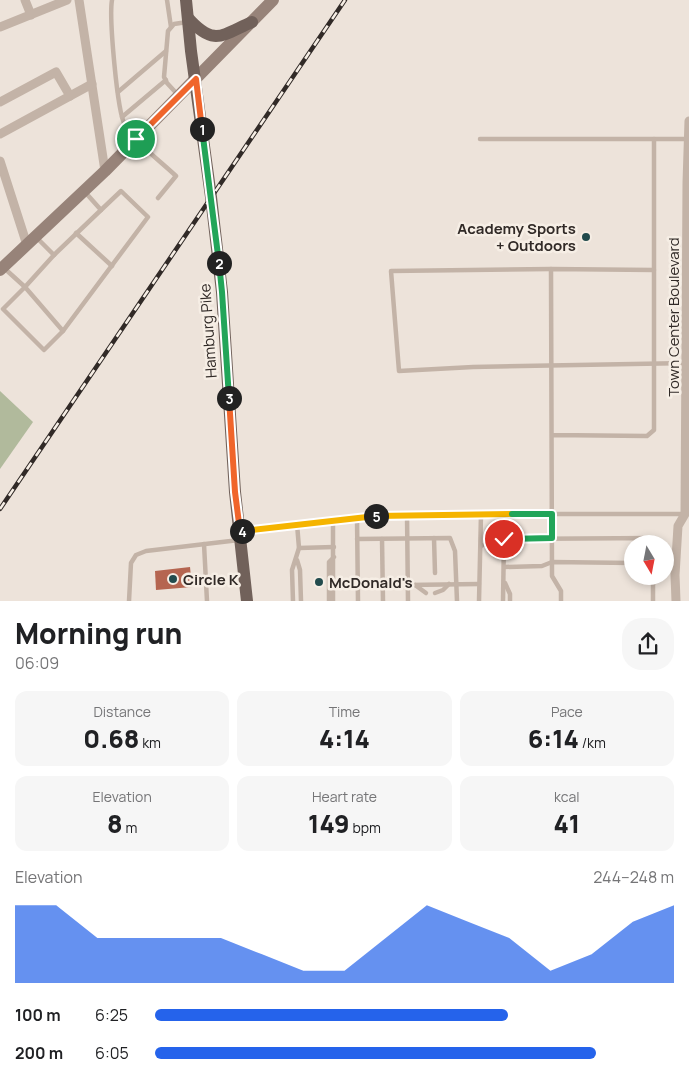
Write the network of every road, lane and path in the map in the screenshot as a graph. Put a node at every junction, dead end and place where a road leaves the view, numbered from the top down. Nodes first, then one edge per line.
1 (25, 0) edge
2 (67, 0) edge
3 (79, 0) edge
4 (112, 0) edge
5 (167, 0) edge
6 (186, 0) edge
7 (273, 0) edge
8 (31, 15) junction
9 (188, 20) junction
10 (252, 22) junction
11 (0, 27) edge
12 (171, 27) junction
13 (166, 51) junction
14 (196, 79) junction
15 (166, 80) junction
16 (92, 84) junction
17 (118, 92) junction
18 (70, 96) junction
19 (179, 96) junction
20 (0, 102) edge
21 (122, 117) junction
22 (689, 121) edge
23 (0, 134) edge
24 (654, 138) junction
25 (688, 138) edge
26 (136, 139) junction
27 (480, 139) dead end
28 (688, 150) edge
29 (1, 166) edge
30 (105, 171) junction
31 (84, 191) junction
32 (158, 198) dead end
33 (101, 210) junction
34 (76, 233) junction
35 (31, 240) junction
36 (54, 255) junction
37 (112, 266) junction
38 (2, 268) edge
39 (551, 269) junction
40 (654, 270) junction
41 (25, 287) junction
42 (63, 331) junction
43 (688, 363) edge
44 (655, 365) junction
45 (552, 366) junction
46 (552, 435) junction
47 (407, 514) junction
48 (481, 514) junction
49 (552, 514) junction
50 (687, 516) edge
51 (357, 518) junction
52 (333, 520) junction
53 (297, 524) junction
54 (240, 536) junction
55 (382, 538) junction
56 (434, 538) junction
57 (552, 538) junction
58 (624, 538) edge
59 (357, 539) junction
60 (408, 539) junction
61 (504, 539) junction
62 (204, 544) junction
63 (481, 546) junction
64 (334, 547) junction
65 (299, 548) junction
66 (297, 559) junction
67 (552, 562) junction
68 (624, 564) edge
69 (504, 567) junction
70 (435, 573) dead end
71 (504, 582) junction
72 (449, 584) junction
73 (456, 584) junction
74 (479, 584) junction
75 (408, 585) junction
76 (415, 585) junction
77 (653, 585) edge
78 (426, 593) dead end
79 (435, 593) dead end
80 (129, 601) edge
81 (207, 601) edge
82 (247, 601) edge
83 (293, 601) edge
84 (301, 601) edge
85 (331, 601) edge
86 (358, 601) edge
87 (383, 601) edge
88 (408, 601) edge
89 (457, 601) edge
90 (479, 601) edge
91 (504, 601) edge
92 (510, 601) edge
93 (561, 601) edge
94 (653, 601) edge
95 (676, 601) edge

1 - 8 street
2 - 8 street
3 - 16 street
4 - 17 lane
5 - 12 lane
6 - 9 main road, Hamburg Pike
7 - 10 main road
8 - 11 street
9 - 10 main road
9 - 12 lane
9 - 14 main road, Hamburg Pike
10 - 14 main road
12 - 13 lane
13 - 15 lane
13 - 17 lane
14 - 19 main road
14 - 54 main road, Hamburg Pike
15 - 19 lane
15 - 21 lane
16 - 18 street
16 - 30 street
17 - 21 lane
18 - 20 street
18 - 23 street
19 - 26 main road
21 - 26 lane
22 - 25 street, Town Center Boulevard
24 - 25 lane
24 - 27 lane
24 - 40 lane
25 - 28 street, Town Center Boulevard
26 - 30 main road
26 - 32 lane
28 - 43 street, Town Center Boulevard
29 - 35 street
30 - 31 main road
31 - 33 lane
31 - 35 main road
33 - 34 lane
33 - 37 lane
34 - 36 lane
34 - 37 lane
35 - 36 lane
35 - 38 main road
36 - 41 lane
37 - 42 lane
38 - 41 lane
39 - 40 lane
39 - 45 lane
39 - 45 lane
40 - 44 lane
41 - 42 lane
41 - 42 lane
43 - 44 lane
43 - 50 street, Town Center Boulevard
44 - 45 lane
44 - 46 lane
45 - 46 lane
46 - 49 lane
47 - 48 lane
47 - 51 lane
47 - 60 lane
48 - 49 lane
48 - 63 lane
49 - 50 lane
49 - 57 lane
50 - 95 street, Town Center Boulevard
51 - 52 lane
51 - 59 lane
52 - 53 lane
52 - 64 lane
53 - 54 lane
53 - 65 lane
54 - 62 lane
54 - 82 main road, Hamburg Pike
55 - 59 lane
55 - 60 lane
55 - 87 lane
56 - 60 lane
56 - 70 lane
56 - 73 lane
57 - 58 lane
57 - 61 lane
57 - 67 lane
59 - 86 lane
60 - 75 lane
61 - 63 lane
61 - 69 lane
62 - 80 lane
62 - 81 lane
63 - 74 lane
64 - 65 lane
64 - 85 lane
65 - 66 lane
66 - 83 lane
66 - 84 lane
67 - 68 lane
67 - 69 lane
67 - 93 lane
69 - 71 lane
71 - 91 lane
71 - 92 lane
72 - 73 lane
72 - 76 lane
72 - 79 lane
73 - 74 lane
73 - 89 lane
74 - 90 lane
75 - 76 lane
75 - 88 lane
76 - 78 lane
77 - 94 lane

